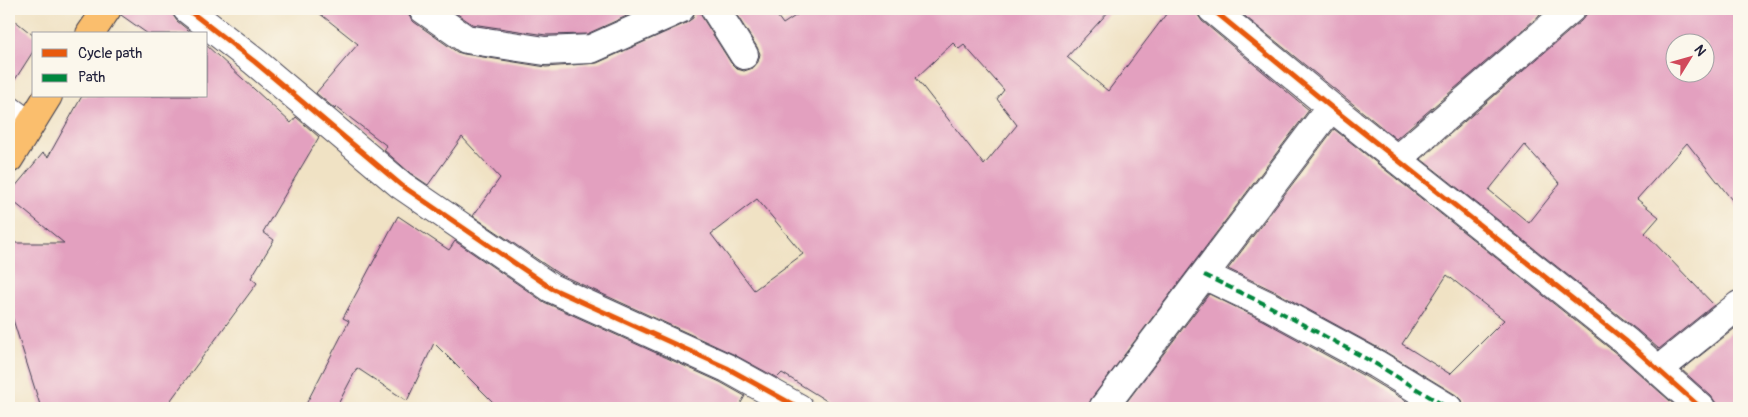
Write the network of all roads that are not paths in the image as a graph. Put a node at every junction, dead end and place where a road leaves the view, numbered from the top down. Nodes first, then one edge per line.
1 (107, 9) edge
2 (187, 9) edge
3 (423, 9) edge
4 (680, 9) edge
5 (715, 9) edge
6 (1212, 9) edge
7 (1570, 9) edge
8 (91, 32) edge
9 (744, 55) dead end
10 (45, 98) edge
11 (1330, 107) junction
12 (19, 117) edge
13 (9, 159) edge
14 (1397, 159) junction
15 (1204, 275) junction
16 (1739, 305) edge
17 (1658, 370) junction
18 (799, 408) edge
19 (1103, 408) edge
20 (1448, 408) edge
21 (1701, 408) edge

1 - 8 main road
2 - 18 street
3 - 4 street
5 - 9 street
6 - 11 street
7 - 14 street
10 - 12 main road
11 - 14 street
11 - 15 street
12 - 13 main road
14 - 17 street
15 - 19 street
15 - 20 street
16 - 17 street
17 - 21 street

